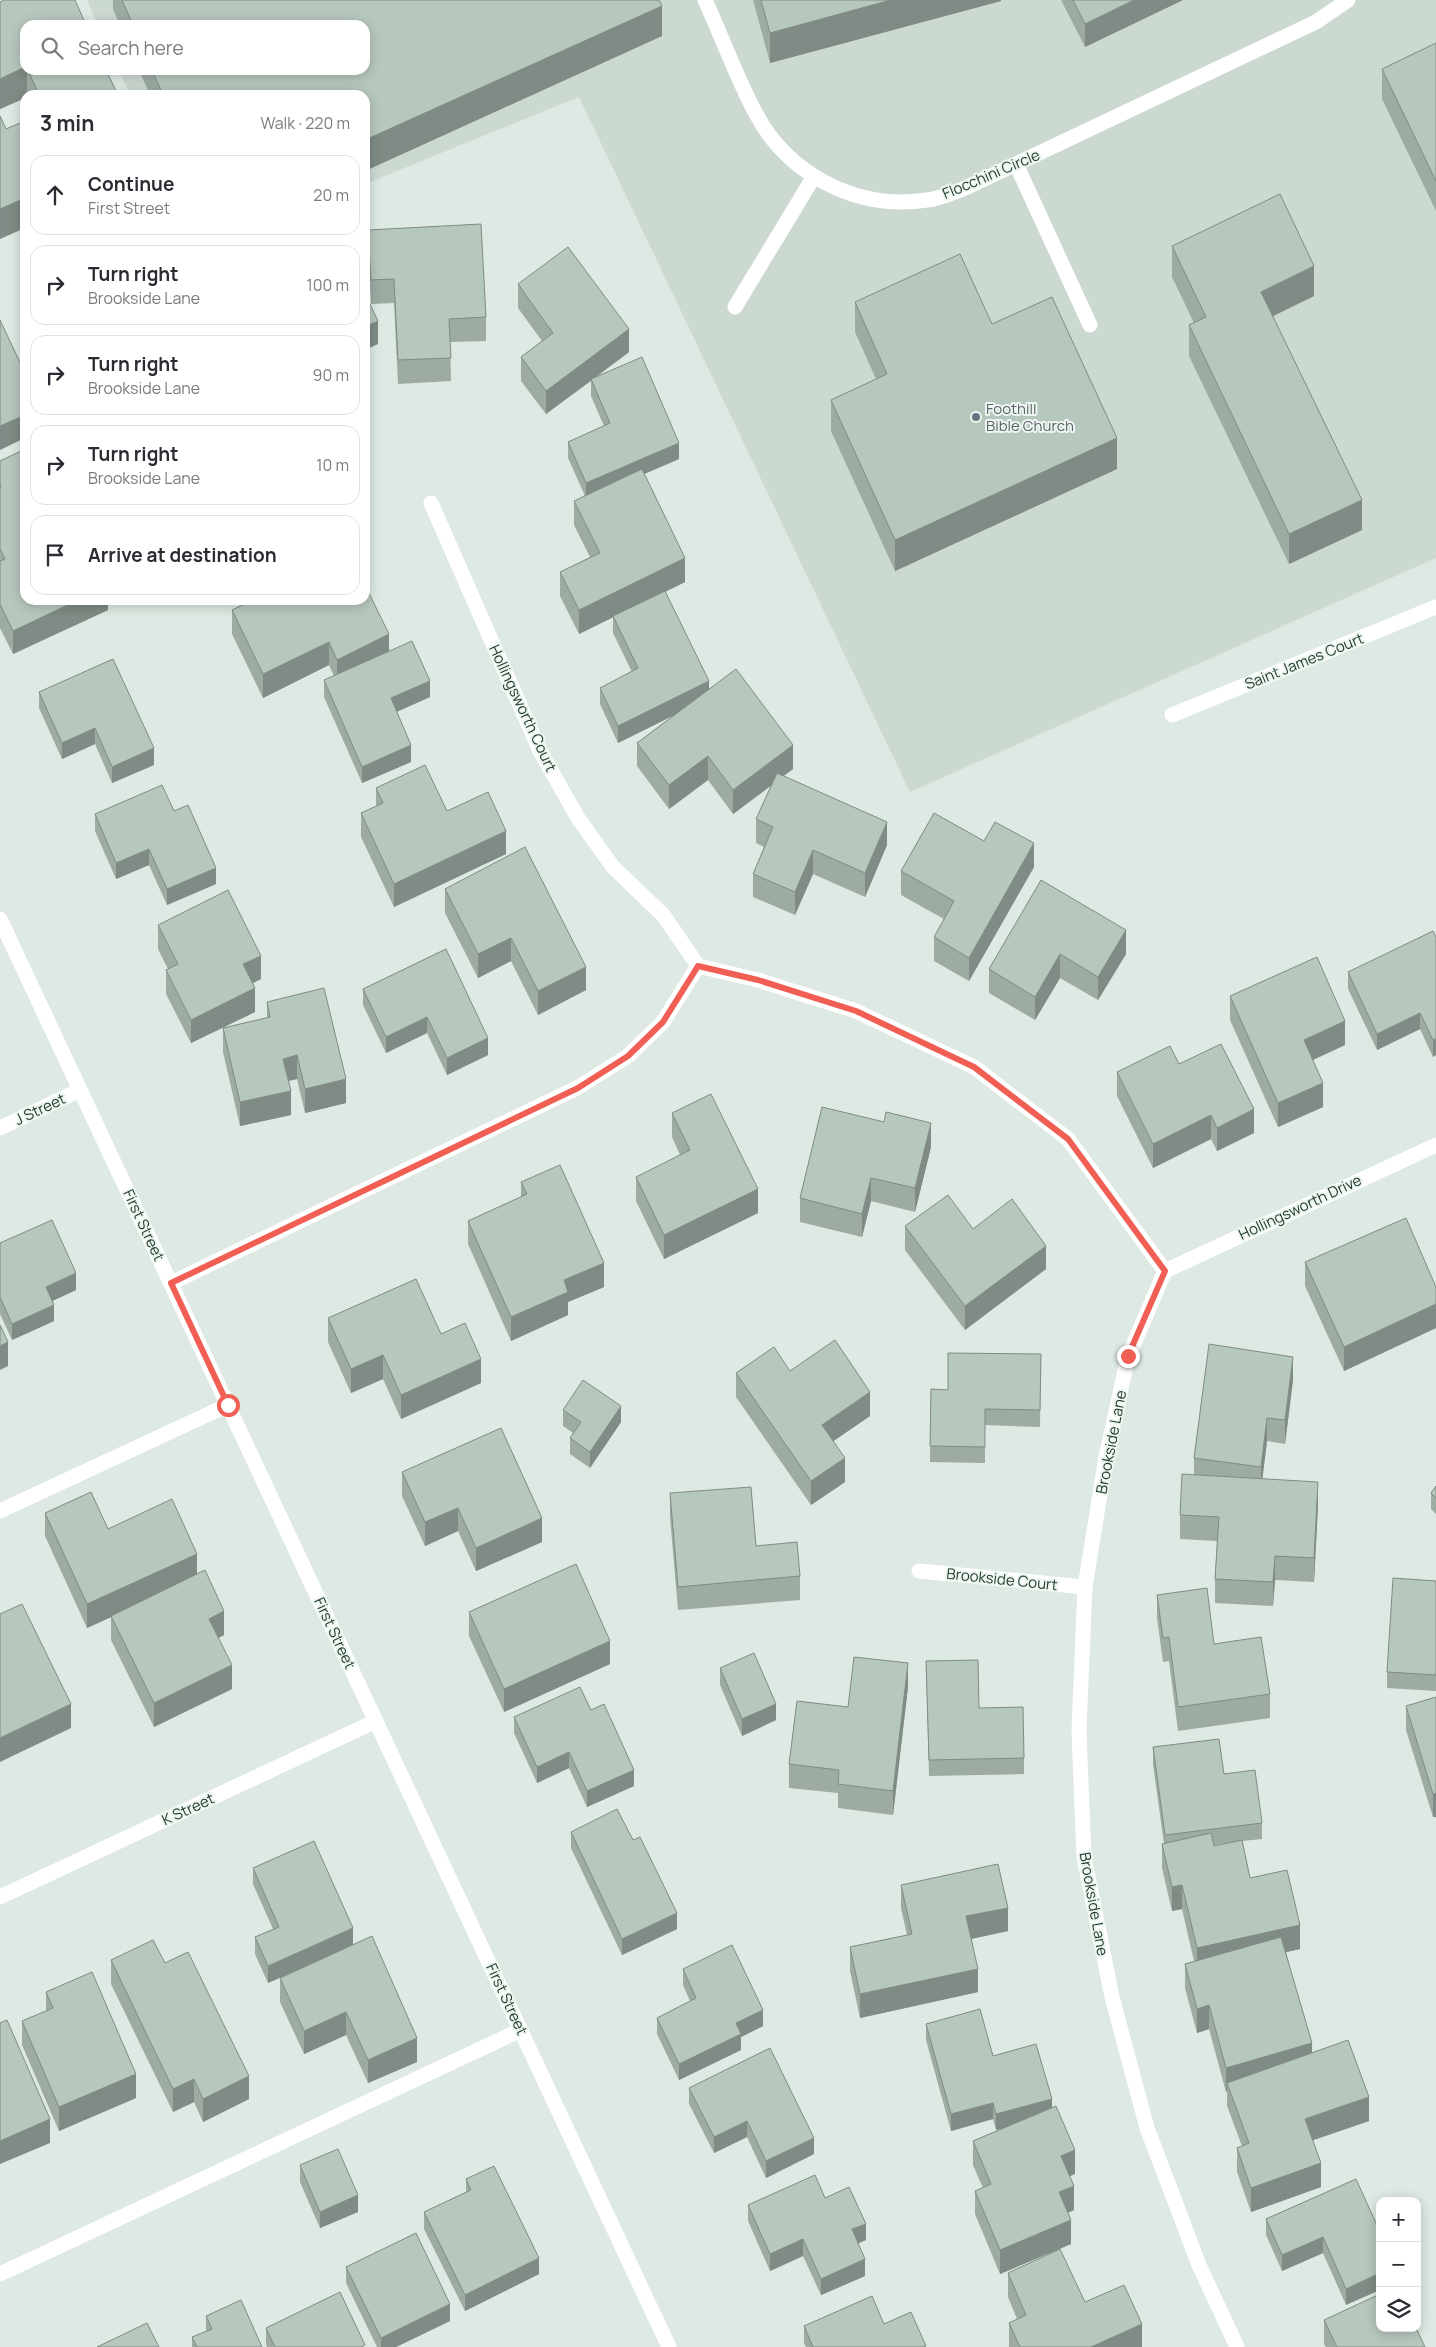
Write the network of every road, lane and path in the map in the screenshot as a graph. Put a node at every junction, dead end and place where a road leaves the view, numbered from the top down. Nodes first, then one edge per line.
1 (705, 0) edge
2 (1348, 0) edge
3 (1016, 164) junction
4 (814, 178) junction
5 (734, 307) dead end
6 (1090, 325) dead end
7 (431, 503) dead end
8 (1436, 607) edge
9 (1172, 715) dead end
10 (0, 919) edge
11 (698, 966) junction
12 (80, 1090) junction
13 (0, 1128) edge
14 (1436, 1145) edge
15 (1165, 1271) junction
16 (171, 1283) junction
17 (228, 1405) junction
18 (0, 1511) edge
19 (919, 1571) dead end
20 (1085, 1587) junction
21 (376, 1721) junction
22 (0, 1897) edge
23 (521, 2030) junction
24 (0, 2274) edge
25 (669, 2347) edge
26 (1237, 2347) edge

1 - 4 street, Flocchini Circle
2 - 3 street, Flocchini Circle
3 - 4 street, Flocchini Circle
3 - 6 street
4 - 5 street
7 - 11 street, Hollingsworth Court
8 - 9 street, Saint James Court
10 - 12 street, First Street
11 - 15 street
11 - 16 street
12 - 13 street, J Street
12 - 16 street, First Street
14 - 15 street, Hollingsworth Drive
15 - 20 street, Brookside Lane
16 - 17 street, First Street
17 - 18 street
17 - 21 street, First Street
19 - 20 street, Brookside Court
20 - 26 street, Brookside Lane
21 - 22 street, K Street
21 - 23 street, First Street
23 - 24 street
23 - 25 street, First Street

